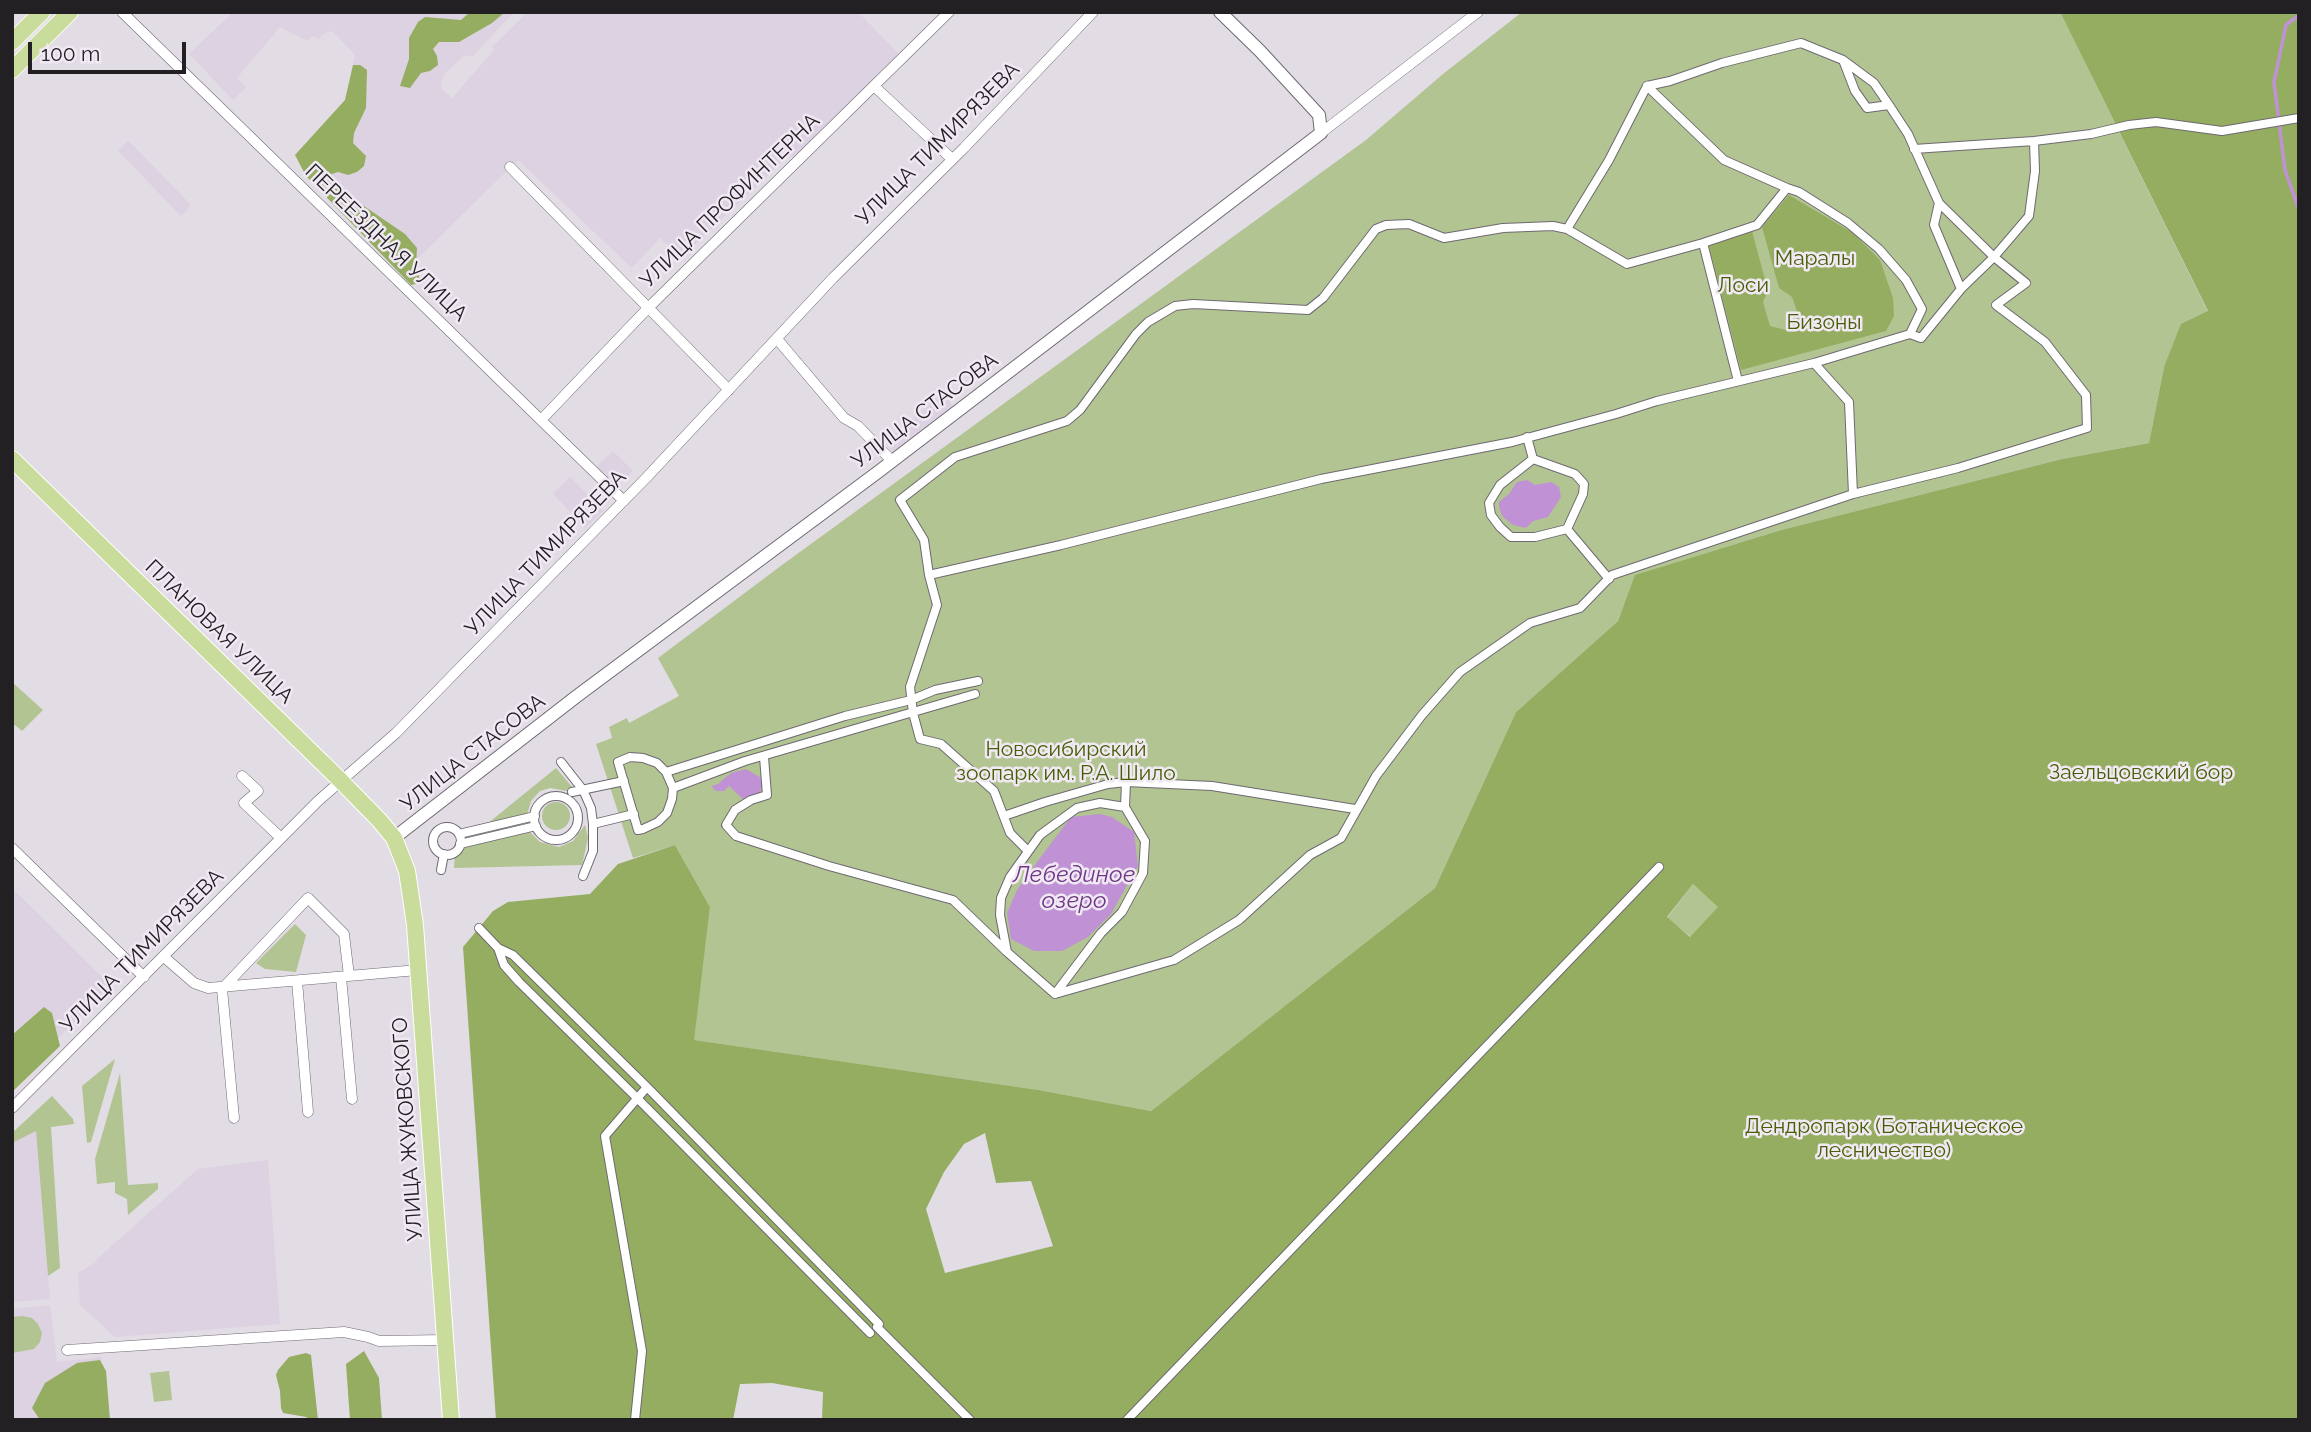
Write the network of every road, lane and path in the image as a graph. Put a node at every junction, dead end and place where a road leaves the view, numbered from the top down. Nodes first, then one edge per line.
1 (42, 12) edge
2 (70, 12) edge
3 (122, 12) edge
4 (949, 12) edge
5 (1093, 12) edge
6 (1220, 12) edge
7 (1478, 12) edge
8 (12, 42) edge
9 (1843, 60) junction
10 (12, 70) edge
11 (1647, 86) junction
12 (875, 87) junction
13 (1889, 105) junction
14 (2296, 118) edge
15 (1321, 132) junction
16 (2034, 141) junction
17 (1914, 149) junction
18 (952, 159) junction
19 (510, 167) dead end
20 (1787, 188) junction
21 (1939, 203) junction
22 (1567, 229) junction
23 (1703, 243) junction
24 (1994, 257) junction
25 (1961, 289) junction
26 (648, 309) junction
27 (1910, 334) junction
28 (777, 339) junction
29 (1814, 363) junction
30 (1738, 381) junction
31 (729, 390) junction
32 (541, 420) junction
33 (1527, 437) junction
34 (12, 459) edge
35 (1534, 459) junction
36 (892, 461) junction
37 (1853, 494) junction
38 (624, 501) junction
39 (1567, 529) junction
40 (929, 575) junction
41 (1609, 579) junction
42 (978, 681) dead end
43 (975, 694) dead end
44 (911, 700) junction
45 (913, 713) junction
46 (764, 757) junction
47 (561, 762) dead end
48 (666, 772) junction
49 (242, 776) dead end
50 (340, 780) junction
51 (619, 782) junction
52 (1126, 782) junction
53 (673, 788) junction
54 (583, 790) junction
55 (572, 792) dead end
56 (1125, 807) junction
57 (591, 808) junction
58 (1355, 809) junction
59 (577, 811) junction
60 (629, 815) junction
61 (535, 816) junction
62 (1004, 816) junction
63 (593, 824) junction
64 (536, 826) junction
65 (459, 834) junction
66 (281, 838) junction
67 (394, 838) junction
68 (460, 844) junction
69 (12, 848) edge
70 (1028, 851) junction
71 (444, 854) junction
72 (1659, 867) dead end
73 (441, 870) dead end
74 (583, 876) dead end
75 (479, 928) dead end
76 (498, 948) junction
77 (1007, 952) junction
78 (164, 957) junction
79 (418, 970) junction
80 (345, 976) junction
81 (144, 977) junction
82 (297, 981) junction
83 (222, 989) junction
84 (1055, 994) junction
85 (647, 1087) junction
86 (636, 1097) junction
87 (352, 1099) dead end
88 (12, 1108) edge
89 (308, 1112) dead end
90 (234, 1118) dead end
91 (875, 1328) junction
92 (444, 1340) junction
93 (67, 1350) dead end
94 (451, 1420) edge
95 (635, 1420) edge
96 (970, 1420) edge
97 (1126, 1420) edge

1 - 8 main road
2 - 10 main road
3 - 32 street, ПЕРЕЕЗДНАЯ УЛИЦА
4 - 12 street, УЛИЦА ПРОФИНТЕРНА
5 - 18 street, УЛИЦА ТИМИРЯЗЕВА
6 - 15 street
7 - 15 street, УЛИЦА СТАСОВА
9 - 11 street
9 - 13 street
9 - 13 street
11 - 20 street
11 - 22 street
12 - 18 street
12 - 26 street, УЛИЦА ПРОФИНТЕРНА
13 - 17 street
14 - 16 street
15 - 36 street, УЛИЦА СТАСОВА
16 - 17 street
16 - 24 street
17 - 21 street
18 - 28 street, УЛИЦА ТИМИРЯЗЕВА
19 - 26 street
20 - 23 street
20 - 27 street
21 - 24 street
21 - 25 street
22 - 23 street
22 - 40 street
23 - 30 street
24 - 25 street
24 - 37 street
25 - 27 street
26 - 31 street
26 - 32 street, УЛИЦА ПРОФИНТЕРНА
27 - 29 street
28 - 31 street, УЛИЦА ТИМИРЯЗЕВА
28 - 36 street
29 - 30 street
29 - 37 street
30 - 33 street
31 - 38 street, УЛИЦА ТИМИРЯЗЕВА
32 - 38 street, ПЕРЕЕЗДНАЯ УЛИЦА
33 - 35 street
33 - 40 street
34 - 50 main road, ПЛАНОВАЯ УЛИЦА
35 - 39 street
35 - 39 street
36 - 67 street, УЛИЦА СТАСОВА
37 - 41 street
38 - 50 street, УЛИЦА ТИМИРЯЗЕВА
39 - 41 street
40 - 44 street
41 - 58 street
42 - 44 street
43 - 45 street
44 - 45 street
44 - 48 street
45 - 46 street
45 - 62 street
46 - 53 street
46 - 77 street
47 - 54 street
48 - 51 street
48 - 53 street
49 - 66 street
50 - 66 street, УЛИЦА ТИМИРЯЗЕВА
50 - 67 main road, ПЛАНОВАЯ УЛИЦА
51 - 54 street
51 - 60 street
52 - 56 street
52 - 58 street
52 - 62 street
53 - 60 street
54 - 55 street
54 - 57 street
56 - 70 street
56 - 84 street
57 - 59 street
57 - 63 street
58 - 84 street
59 - 61 street
59 - 64 street
60 - 63 street
61 - 64 street
61 - 65 street
62 - 70 street
63 - 74 street
64 - 68 street
65 - 68 street
65 - 71 street
66 - 78 street, УЛИЦА ТИМИРЯЗЕВА
67 - 79 main road, УЛИЦА ЖУКОВСКОГО
68 - 71 street
69 - 81 street
70 - 77 street
71 - 73 street
72 - 97 street
75 - 76 street
76 - 85 street
76 - 86 street
77 - 84 street
78 - 81 street, УЛИЦА ТИМИРЯЗЕВА
78 - 83 street
79 - 80 street
79 - 92 main road, УЛИЦА ЖУКОВСКОГО
80 - 82 street
80 - 83 street
80 - 87 street
81 - 88 street, УЛИЦА ТИМИРЯЗЕВА
82 - 83 street
82 - 89 street
83 - 90 street
85 - 86 street
85 - 91 street
86 - 91 street
86 - 95 street
91 - 96 street
92 - 93 street
92 - 94 main road, УЛИЦА ЖУКОВСКОГО

